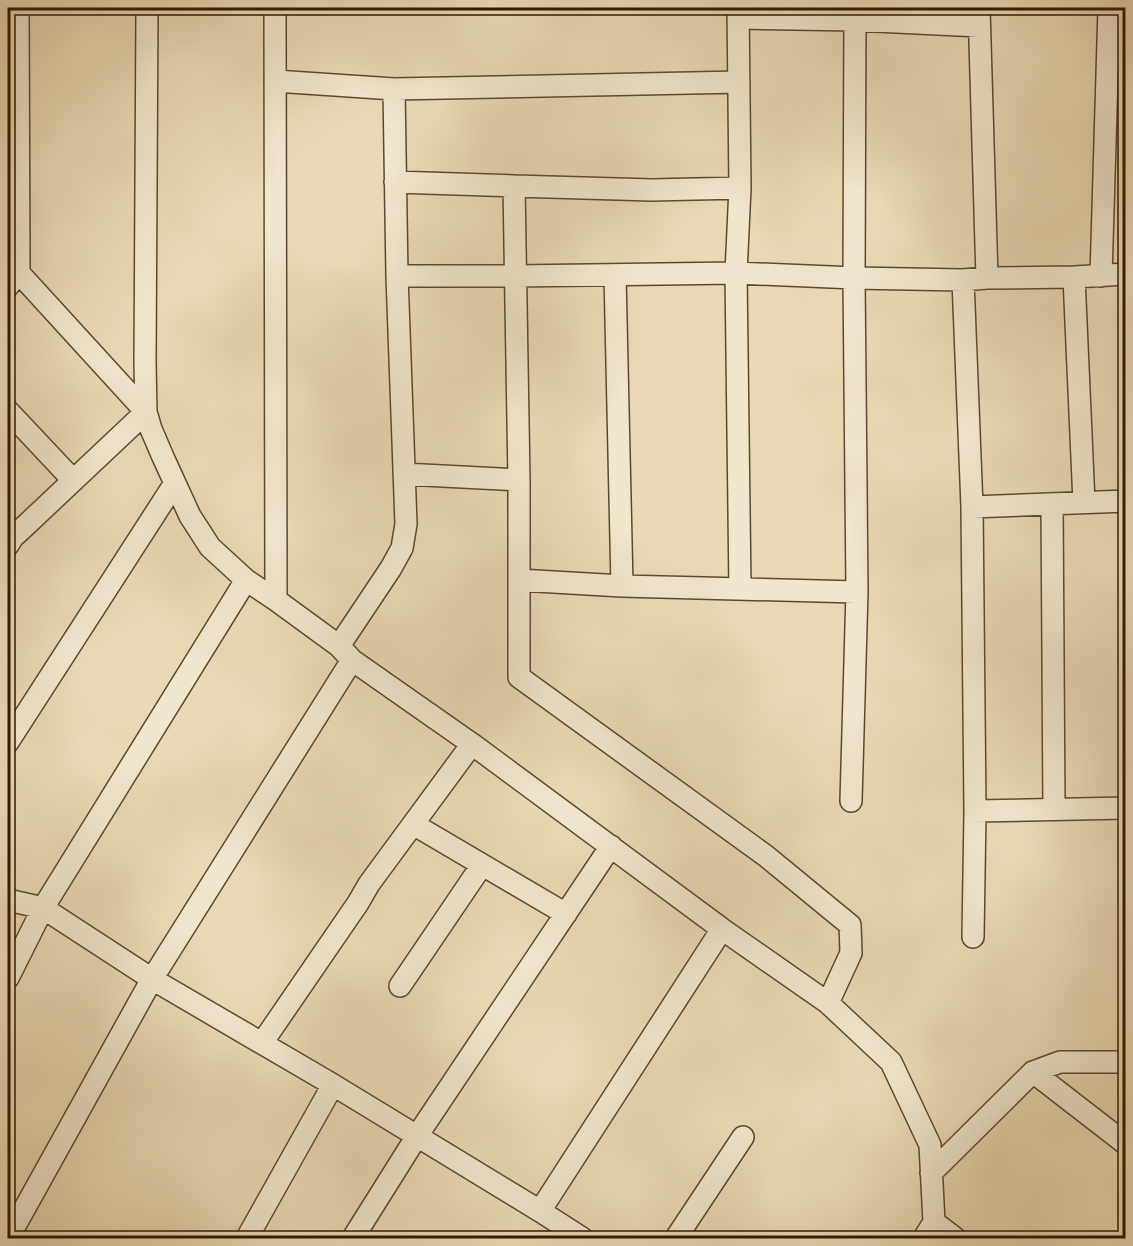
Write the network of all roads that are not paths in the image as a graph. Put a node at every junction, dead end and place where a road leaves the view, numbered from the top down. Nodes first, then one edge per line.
1 (18, 8) edge
2 (147, 8) edge
3 (275, 8) edge
4 (1109, 8) edge
5 (738, 13) edge
6 (855, 14) edge
7 (979, 17) edge
8 (275, 81) junction
9 (739, 82) junction
10 (394, 89) junction
11 (395, 182) junction
12 (514, 186) junction
13 (741, 189) junction
14 (11, 273) edge
15 (735, 273) junction
16 (1125, 274) edge
17 (615, 275) junction
18 (397, 276) junction
19 (515, 276) junction
20 (1101, 276) junction
21 (1074, 277) junction
22 (854, 278) junction
23 (987, 278) junction
24 (963, 280) junction
25 (8, 411) edge
26 (146, 412) junction
27 (404, 474) junction
28 (73, 480) junction
29 (519, 480) junction
30 (175, 483) junction
31 (1125, 501) edge
32 (1084, 503) junction
33 (1052, 504) junction
34 (972, 507) junction
35 (16, 527) edge
36 (8, 545) edge
37 (246, 580) junction
38 (519, 580) junction
39 (622, 586) junction
40 (740, 589) junction
41 (857, 592) junction
42 (276, 600) junction
43 (345, 653) junction
44 (8, 742) edge
45 (472, 744) junction
46 (851, 801) dead end
47 (1125, 808) edge
48 (1054, 809) junction
49 (975, 811) junction
50 (413, 824) junction
51 (611, 846) junction
52 (482, 865) junction
53 (8, 900) edge
54 (43, 908) junction
55 (566, 914) junction
56 (722, 929) junction
57 (973, 937) dead end
58 (8, 978) edge
59 (152, 979) junction
60 (400, 986) dead end
61 (828, 1003) junction
62 (262, 1043) junction
63 (1125, 1062) edge
64 (1033, 1072) junction
65 (330, 1083) junction
66 (417, 1136) junction
67 (743, 1137) dead end
68 (1125, 1144) edge
69 (931, 1173) junction
70 (540, 1211) junction
71 (17, 1226) edge
72 (929, 1230) edge
73 (247, 1239) edge
74 (353, 1239) edge
75 (582, 1239) edge
76 (676, 1239) edge
77 (955, 1239) edge

1 - 14 street
2 - 26 street
3 - 8 street
4 - 20 street
5 - 6 street
5 - 9 street
6 - 7 street
6 - 22 street
7 - 23 street
8 - 10 street
8 - 42 street
9 - 10 street
9 - 13 street
10 - 11 street
11 - 12 street
11 - 18 street
12 - 13 street
12 - 19 street
13 - 15 street
14 - 26 street
15 - 17 street
15 - 22 street
15 - 40 street
16 - 20 street
17 - 19 street
17 - 39 street
18 - 19 street
18 - 27 street
19 - 29 street
20 - 21 street
21 - 23 street
21 - 32 street
22 - 24 street
22 - 41 street
23 - 24 street
24 - 34 street
25 - 28 street
26 - 28 street
26 - 30 street
27 - 29 street
27 - 43 street
28 - 35 street
29 - 38 street
30 - 37 street
30 - 44 street
31 - 32 street
32 - 33 street
33 - 34 street
33 - 48 street
34 - 49 street
35 - 36 street
37 - 42 street
37 - 54 street
38 - 39 street
38 - 61 street
39 - 40 street
40 - 41 street
41 - 46 street
42 - 43 street
43 - 45 street
43 - 59 street
45 - 50 street
45 - 51 street
47 - 48 street
48 - 49 street
49 - 57 street
50 - 52 street
50 - 62 street
51 - 55 street
51 - 56 street
52 - 55 street
52 - 60 street
53 - 54 street
54 - 58 street
54 - 59 street
55 - 66 street
56 - 61 street
56 - 70 street
59 - 62 street
59 - 71 street
61 - 69 street
62 - 65 street
63 - 64 street
64 - 68 street
64 - 69 street
65 - 66 street
65 - 73 street
66 - 70 street
66 - 74 street
67 - 76 street
69 - 72 street
70 - 75 street
72 - 77 street

